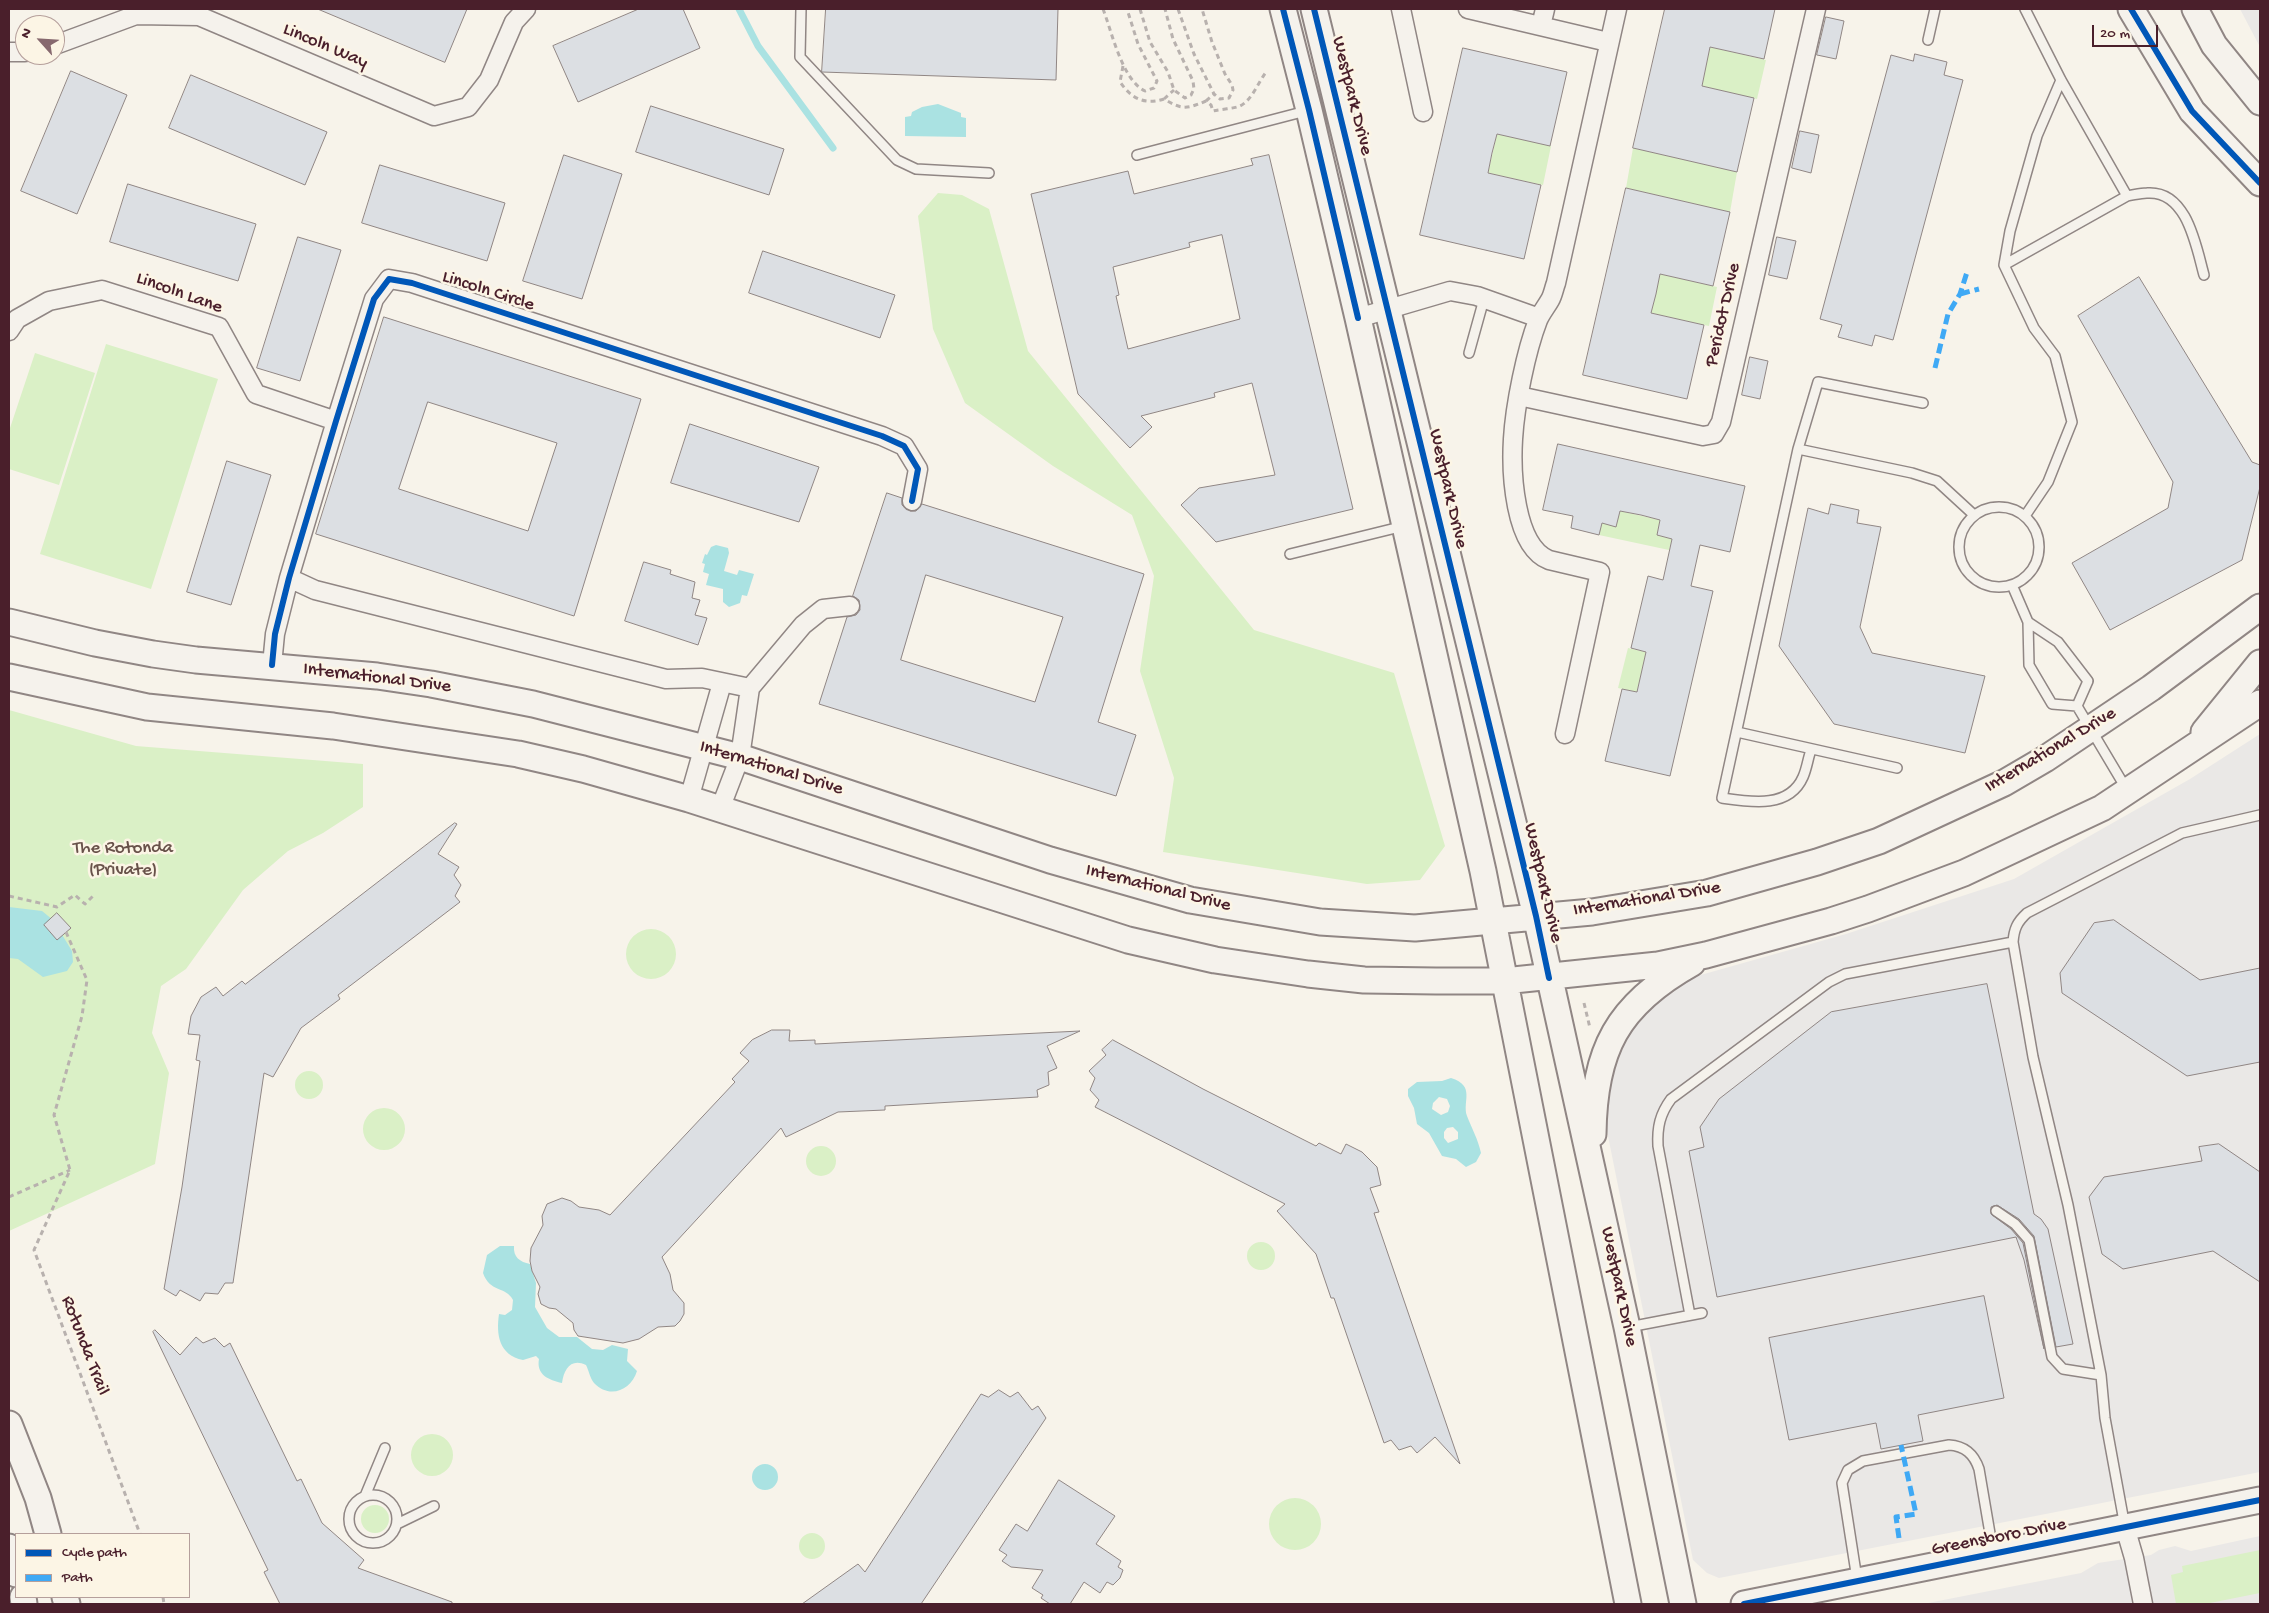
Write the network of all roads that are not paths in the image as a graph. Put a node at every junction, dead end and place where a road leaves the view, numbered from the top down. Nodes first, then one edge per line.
1 (526, 9) edge
2 (801, 9) edge
3 (1283, 9) edge
4 (1314, 9) edge
5 (1401, 9) edge
6 (1468, 9) edge
7 (1545, 9) edge
8 (1616, 9) edge
9 (1816, 9) edge
10 (1935, 9) edge
11 (2025, 9) edge
12 (2132, 9) edge
13 (2195, 9) edge
14 (1541, 26) junction
15 (1928, 40) dead end
16 (65, 41) edge
17 (1608, 42) junction
18 (2061, 80) junction
19 (2260, 102) edge
20 (1309, 110) junction
21 (1423, 112) dead end
22 (1137, 155) dead end
23 (989, 173) dead end
24 (2260, 183) edge
25 (2128, 196) junction
26 (2004, 265) junction
27 (2204, 275) dead end
28 (1484, 299) junction
29 (1388, 308) junction
30 (1358, 318) junction
31 (1538, 318) junction
32 (9, 331) edge
33 (1470, 353) dead end
34 (1520, 396) junction
35 (1923, 402) dead end
36 (336, 421) junction
37 (1798, 449) junction
38 (912, 501) dead end
39 (1974, 515) junction
40 (2026, 516) junction
41 (1404, 526) junction
42 (1290, 554) dead end
43 (289, 578) junction
44 (2012, 585) junction
45 (850, 606) dead end
46 (2258, 609) edge
47 (9, 622) edge
48 (2028, 622) junction
49 (2260, 663) edge
50 (272, 665) junction
51 (9, 677) edge
52 (722, 683) junction
53 (750, 688) junction
54 (2077, 706) junction
55 (2251, 713) edge
56 (2090, 729) junction
57 (1737, 732) junction
58 (1564, 734) dead end
59 (702, 748) junction
60 (1810, 750) junction
61 (2190, 750) junction
62 (740, 757) junction
63 (1898, 768) dead end
64 (2128, 791) junction
65 (689, 799) junction
66 (720, 809) junction
67 (2260, 815) edge
68 (1536, 916) junction
69 (1493, 921) junction
70 (2012, 942) junction
71 (1706, 955) junction
72 (1549, 978) junction
73 (1504, 981) junction
74 (1592, 1171) junction
75 (1996, 1211) dead end
76 (1702, 1313) dead end
77 (1690, 1315) junction
78 (1627, 1327) junction
79 (2101, 1375) junction
80 (9, 1424) edge
81 (385, 1448) dead end
82 (365, 1496) junction
83 (2260, 1500) edge
84 (434, 1506) dead end
85 (397, 1524) junction
86 (2125, 1527) junction
87 (48, 1533) edge
88 (9, 1547) edge
89 (1994, 1554) junction
90 (15, 1570) edge
91 (1857, 1582) junction
92 (1628, 1604) edge
93 (1683, 1604) edge
94 (1744, 1604) edge
95 (2143, 1604) edge

1 - 16 street, Lincoln Way
2 - 23 lane
3 - 20 main road
4 - 29 main road, Westpark Drive
5 - 21 street
6 - 14 street
7 - 14 street
8 - 17 street
9 - 34 street, Peridot Drive
10 - 15 lane
11 - 18 lane
12 - 24 main road
13 - 19 main road
14 - 17 street
17 - 31 street
18 - 25 lane
18 - 26 lane
20 - 22 lane
20 - 30 main road
25 - 26 lane
25 - 27 lane
26 - 40 lane
28 - 29 street
28 - 31 street
28 - 33 lane
29 - 30 street
29 - 68 main road, Westpark Drive
30 - 41 main road
31 - 34 street
32 - 36 street, Lincoln Lane
34 - 58 street
35 - 37 lane
36 - 38 street, Lincoln Circle
36 - 43 street, Lincoln Circle
37 - 39 lane
37 - 57 lane
39 - 40 lane
39 - 44 lane
40 - 44 lane
41 - 42 lane
41 - 69 main road
43 - 50 street, Lincoln Circle
43 - 52 street
44 - 48 lane
45 - 53 street
46 - 56 main road, International Drive
47 - 50 main road, International Drive
48 - 54 lane
48 - 54 lane
49 - 61 main road
50 - 59 main road, International Drive
51 - 65 main road
52 - 53 street
52 - 59 street
53 - 62 street
54 - 56 lane
55 - 61 main road
56 - 64 lane
56 - 68 main road, International Drive
57 - 60 lane
57 - 60 lane
59 - 62 main road, International Drive
59 - 65 street
60 - 63 lane
61 - 64 main road
62 - 66 street
62 - 69 main road, International Drive
64 - 71 main road
65 - 66 main road
66 - 73 main road
67 - 70 lane
68 - 69 main road, International Drive
68 - 72 main road, Westpark Drive
69 - 73 main road
70 - 77 lane
70 - 79 lane
71 - 72 main road
71 - 74 main road
72 - 73 main road
72 - 74 main road, Westpark Drive
73 - 92 main road
74 - 78 main road, Westpark Drive
75 - 79 lane
76 - 77 lane
77 - 78 lane
78 - 93 main road, Westpark Drive
79 - 86 lane
80 - 87 main road
81 - 82 lane
82 - 85 lane
82 - 85 lane
83 - 86 main road, Greensboro Drive
84 - 85 lane
86 - 89 main road, Greensboro Drive
86 - 95 street
88 - 90 main road
89 - 91 main road, Greensboro Drive
89 - 91 lane
91 - 94 main road, Greensboro Drive

